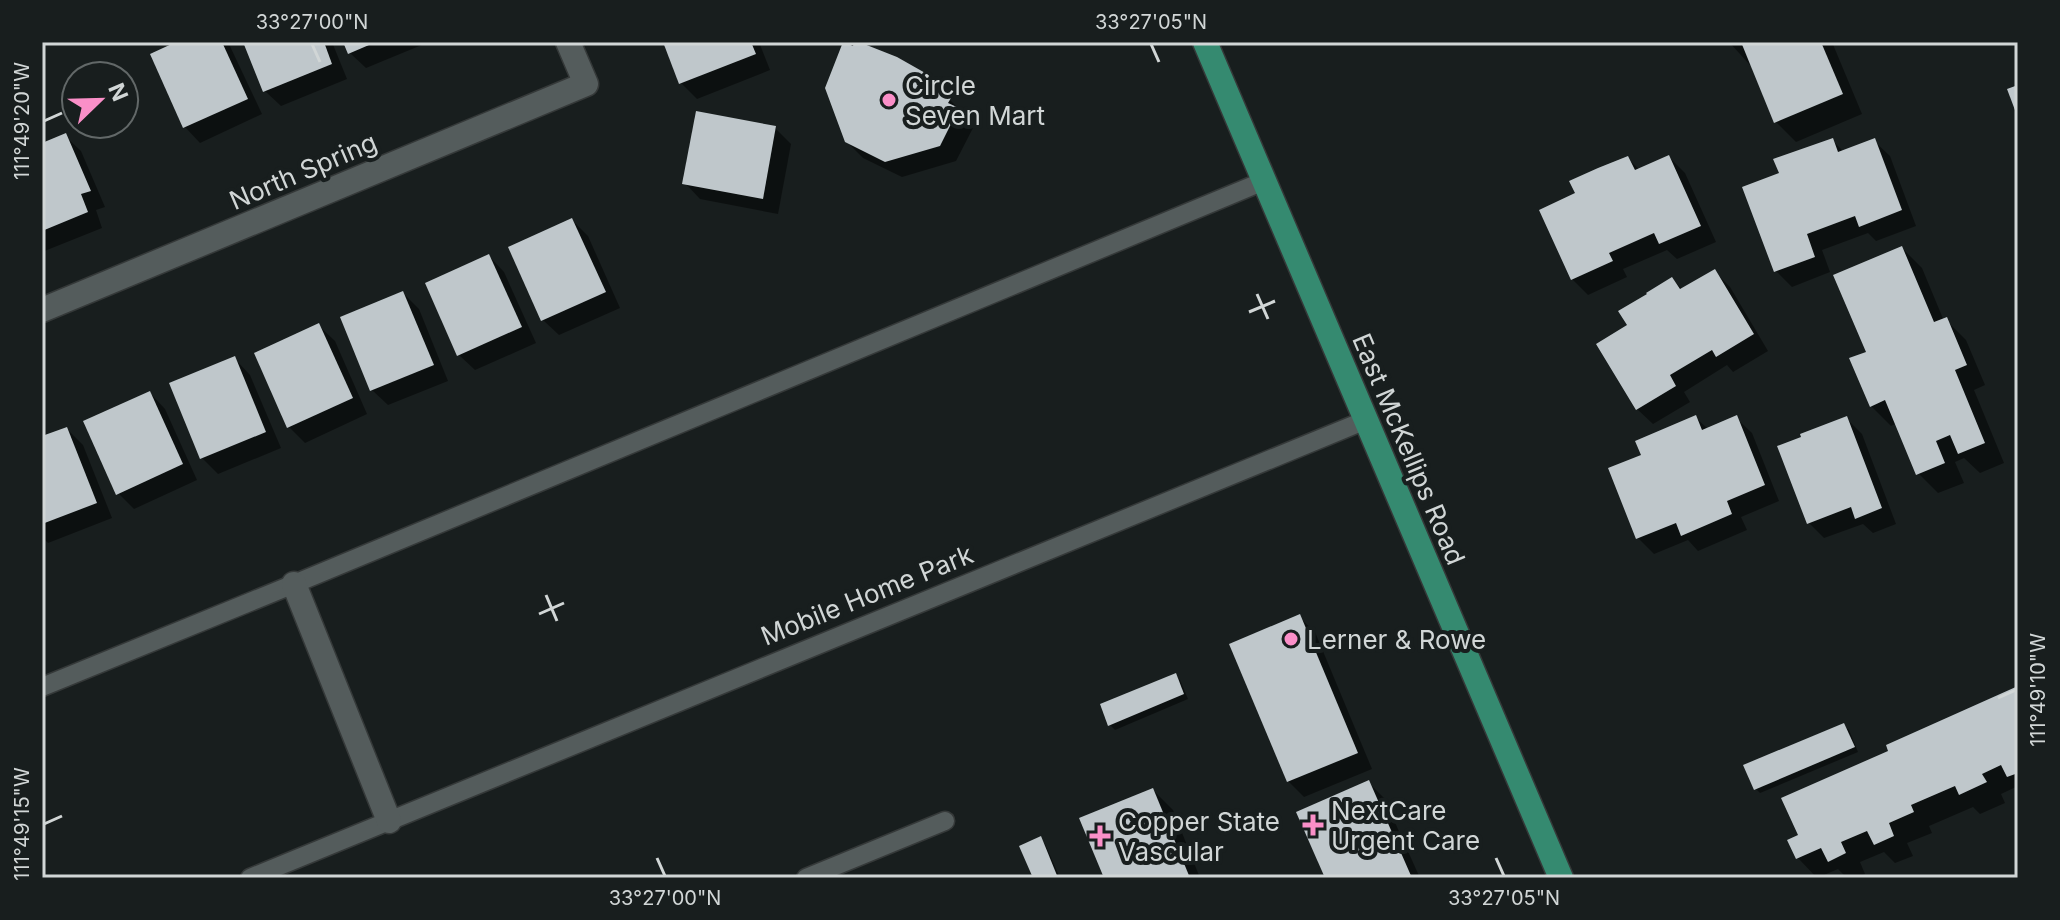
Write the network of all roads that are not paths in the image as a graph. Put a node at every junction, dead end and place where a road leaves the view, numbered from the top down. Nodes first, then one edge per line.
1 (568, 42) edge
2 (1205, 42) edge
3 (1264, 181) junction
4 (42, 310) edge
5 (1366, 420) junction
6 (294, 584) junction
7 (42, 687) edge
8 (389, 821) junction
9 (945, 821) dead end
10 (250, 878) edge
11 (806, 878) edge
12 (1561, 878) edge

1 - 4 street, North Spring
2 - 3 main road, East McKellips Road
3 - 5 main road, East McKellips Road
3 - 6 lane
5 - 8 lane, Mobile Home Park
5 - 12 main road, East McKellips Road
6 - 7 lane
6 - 8 street
8 - 10 lane, Mobile Home Park
9 - 11 lane

